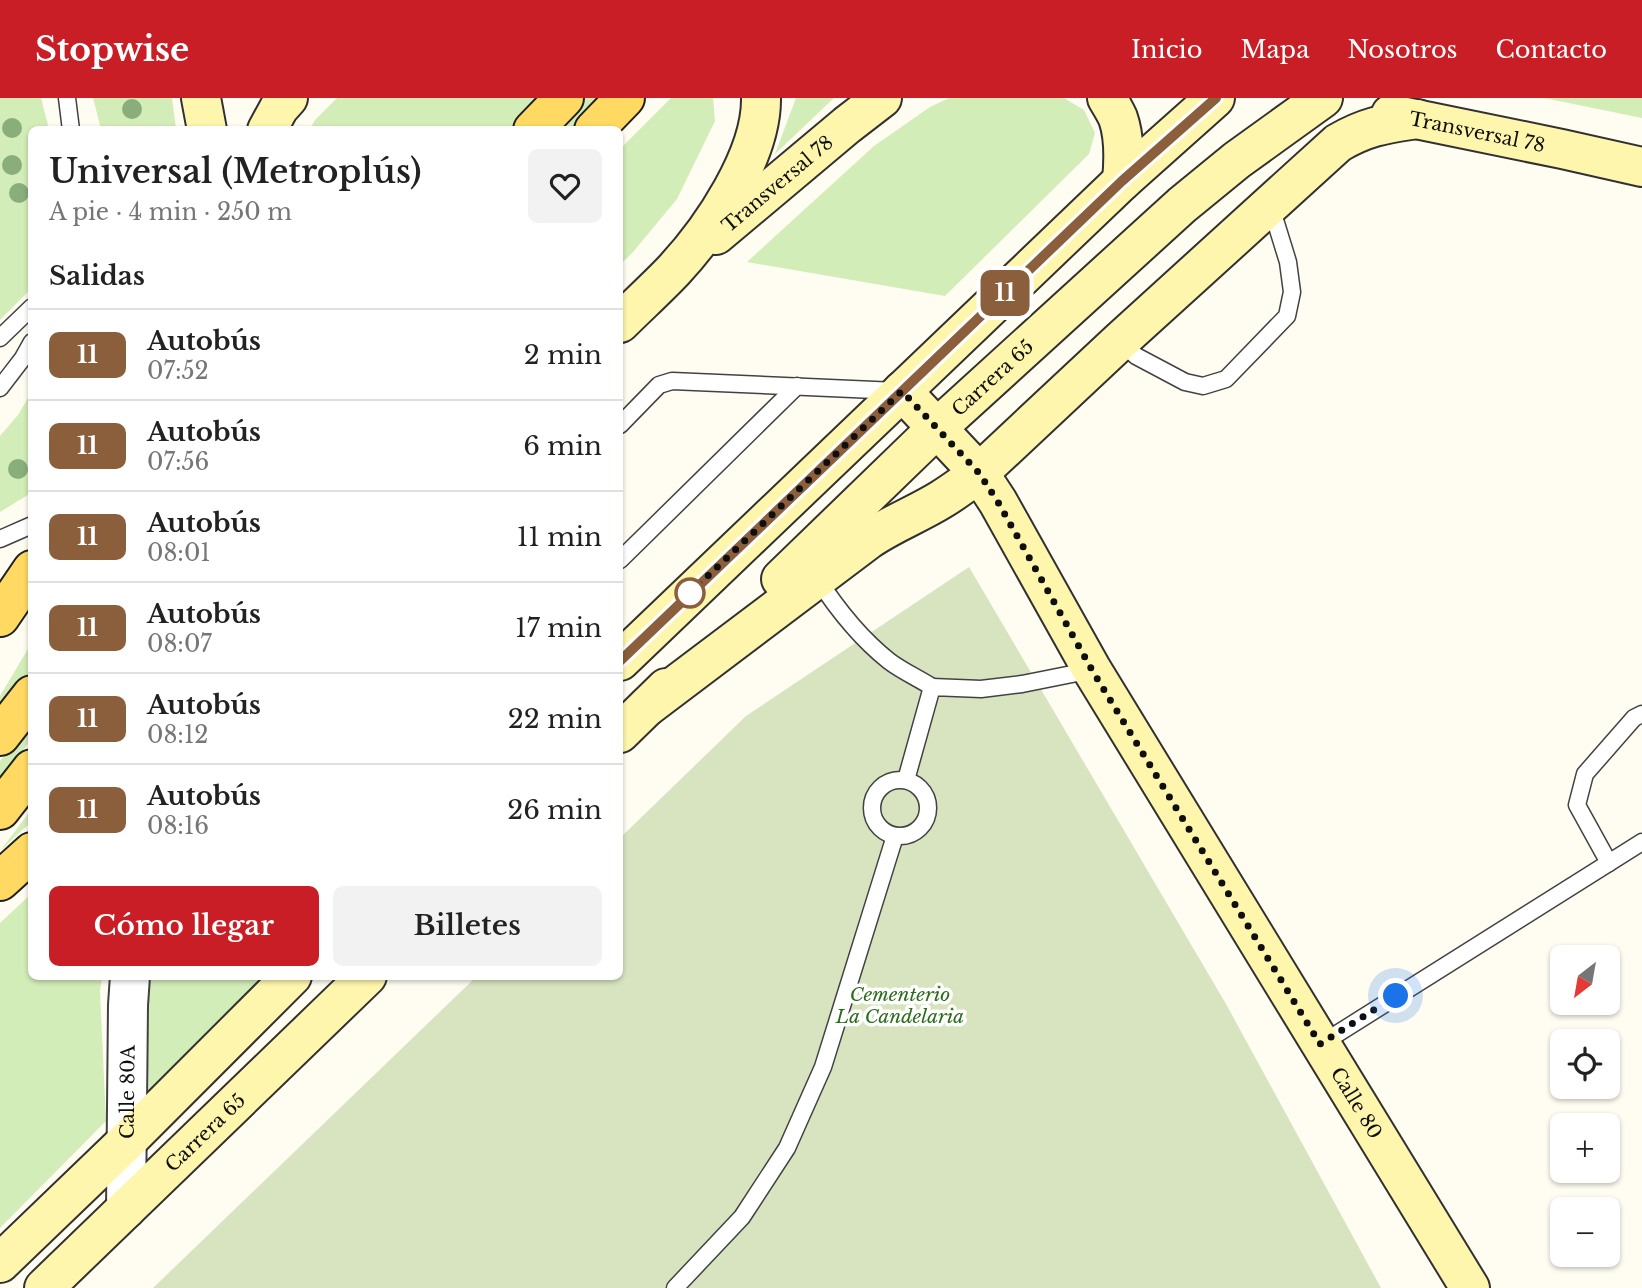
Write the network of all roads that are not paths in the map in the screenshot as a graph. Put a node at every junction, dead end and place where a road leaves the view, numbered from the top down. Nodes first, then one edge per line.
1 (67, 98) edge
2 (201, 98) edge
3 (288, 98) edge
4 (564, 98) edge
5 (625, 98) edge
6 (761, 98) edge
7 (776, 98) edge
8 (882, 98) edge
9 (1107, 98) edge
10 (1216, 98) edge
11 (1318, 99) edge
12 (1417, 119) junction
13 (70, 126) edge
14 (206, 126) edge
15 (269, 126) edge
16 (537, 126) edge
17 (598, 126) edge
18 (754, 145) junction
19 (1642, 167) edge
20 (1122, 181) junction
21 (1182, 205) junction
22 (1268, 207) junction
23 (674, 270) junction
24 (1183, 283) junction
25 (28, 311) edge
26 (623, 320) edge
27 (0, 338) edge
28 (1120, 341) junction
29 (28, 349) edge
30 (797, 386) junction
31 (0, 388) edge
32 (902, 391) junction
33 (623, 422) edge
34 (937, 428) junction
35 (979, 473) junction
36 (28, 527) edge
37 (0, 539) edge
38 (623, 557) edge
39 (28, 576) edge
40 (817, 578) junction
41 (0, 617) edge
42 (623, 658) edge
43 (1092, 670) junction
44 (932, 687) junction
45 (28, 700) edge
46 (648, 706) junction
47 (1642, 714) edge
48 (623, 730) edge
49 (0, 736) edge
50 (28, 774) edge
51 (906, 780) junction
52 (0, 810) edge
53 (895, 836) junction
54 (1642, 842) edge
55 (28, 856) edge
56 (1609, 863) junction
57 (0, 881) edge
58 (130, 980) edge
59 (288, 980) edge
60 (363, 980) edge
61 (1320, 1044) junction
62 (127, 1141) junction
63 (126, 1209) junction
64 (0, 1263) edge
65 (1462, 1287) edge
66 (44, 1288) edge
67 (675, 1288) edge

1 - 13 lane
2 - 14 main road
3 - 15 main road
4 - 16 main road
5 - 17 main road
6 - 18 main road
7 - 18 street
8 - 23 main road, Transversal 78
9 - 20 main road
10 - 20 main road
11 - 12 main road, Transversal 78
11 - 21 main road, Carrera 65
12 - 19 main road, Transversal 78
12 - 22 main road
18 - 23 main road
20 - 32 main road
21 - 24 main road
21 - 34 main road, Carrera 65
22 - 24 main road
22 - 28 lane
23 - 26 main road
24 - 28 main road
25 - 27 lane
28 - 35 main road
29 - 31 lane
30 - 32 lane
30 - 33 lane
30 - 38 lane
32 - 34 main road, Calle 80
32 - 42 main road
34 - 35 main road, Calle 80
34 - 46 main road, Carrera 65
35 - 40 main road
35 - 43 main road, Calle 80
36 - 37 lane
39 - 41 main road
40 - 44 lane
40 - 46 main road
43 - 44 lane
43 - 61 main road, Calle 80
44 - 51 lane
45 - 49 main road
46 - 48 main road, Carrera 65
47 - 56 lane
50 - 52 main road
51 - 53 lane
51 - 53 lane
53 - 67 lane
54 - 56 lane
55 - 57 main road
56 - 61 lane
58 - 62 street, Calle 80A
59 - 62 main road
60 - 63 main road, Carrera 65
61 - 65 main road, Calle 80
62 - 63 street, Calle 80A
62 - 64 main road
63 - 66 main road, Carrera 65

